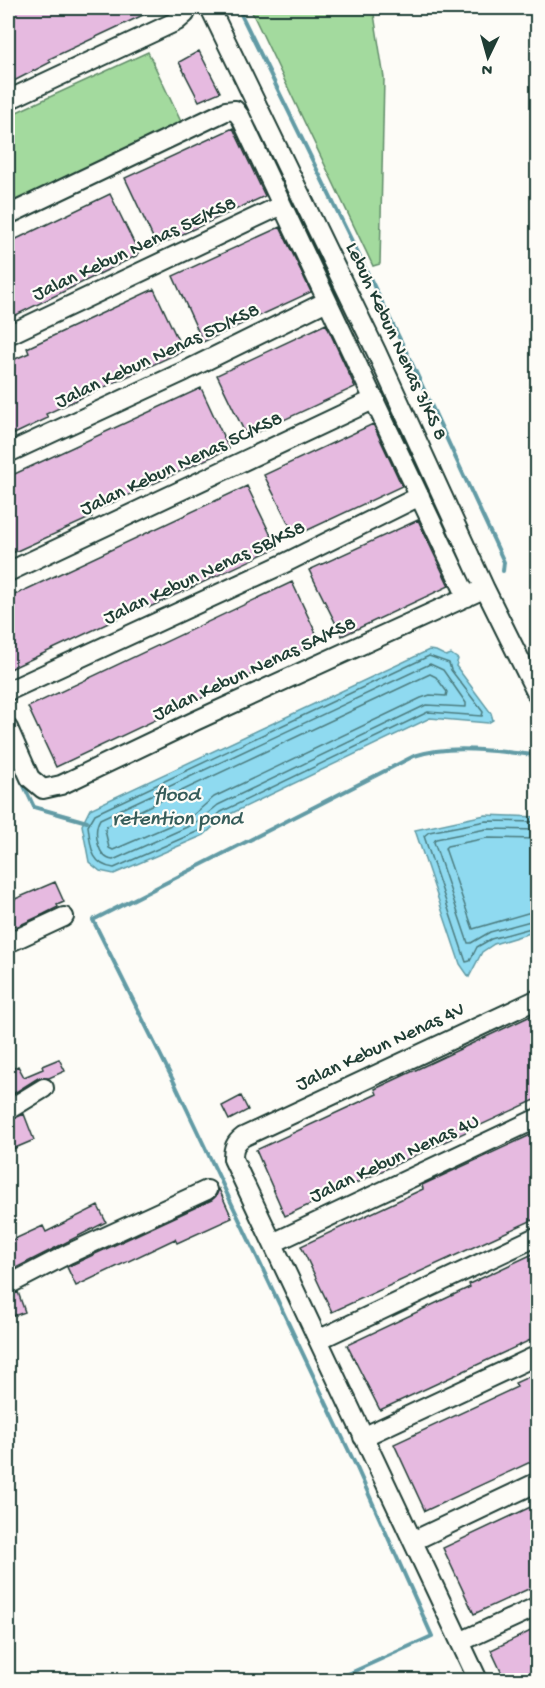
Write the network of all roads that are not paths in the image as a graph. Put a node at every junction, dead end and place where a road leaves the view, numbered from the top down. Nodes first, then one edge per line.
1 (210, 8) edge
2 (185, 14) dead end
3 (8, 100) edge
4 (282, 205) junction
5 (8, 215) edge
6 (327, 301) junction
7 (8, 335) edge
8 (375, 399) junction
9 (8, 453) edge
10 (420, 496) junction
11 (8, 573) edge
12 (484, 589) junction
13 (467, 597) junction
14 (8, 691) edge
15 (537, 696) edge
16 (8, 728) edge
17 (64, 917) dead end
18 (8, 943) edge
19 (537, 999) edge
20 (44, 1088) dead end
21 (8, 1110) edge
22 (537, 1118) edge
23 (207, 1190) dead end
24 (537, 1236) edge
25 (273, 1243) junction
26 (8, 1285) edge
27 (318, 1340) junction
28 (537, 1355) edge
29 (363, 1437) junction
30 (537, 1482) edge
31 (413, 1541) junction
32 (537, 1606) edge
33 (460, 1642) junction
34 (478, 1680) edge

1 - 12 street, Lebuh Kebun Nenas 3/KS 8
2 - 3 street
4 - 5 street
4 - 6 street
4 - 7 street, Jalan Kebun Nenas 5E/KS8
6 - 8 street
6 - 9 street, Jalan Kebun Nenas 5D/KS8
8 - 10 street
8 - 11 street, Jalan Kebun Nenas 5C/KS8
10 - 13 street
10 - 14 street, Jalan Kebun Nenas 5B/KS8
12 - 13 street, Jalan Kebun Nenas 5A/KS8
12 - 15 street, Lebuh Kebun Nenas 3/KS 8
13 - 16 street, Jalan Kebun Nenas 5A/KS8
17 - 18 street
19 - 25 street, Jalan Kebun Nenas 4V
20 - 21 street
22 - 25 street, Jalan Kebun Nenas 4U
23 - 26 street
24 - 27 street
25 - 27 street
27 - 29 street
28 - 29 street
29 - 31 street
30 - 31 street
31 - 33 street
32 - 33 street
33 - 34 street

